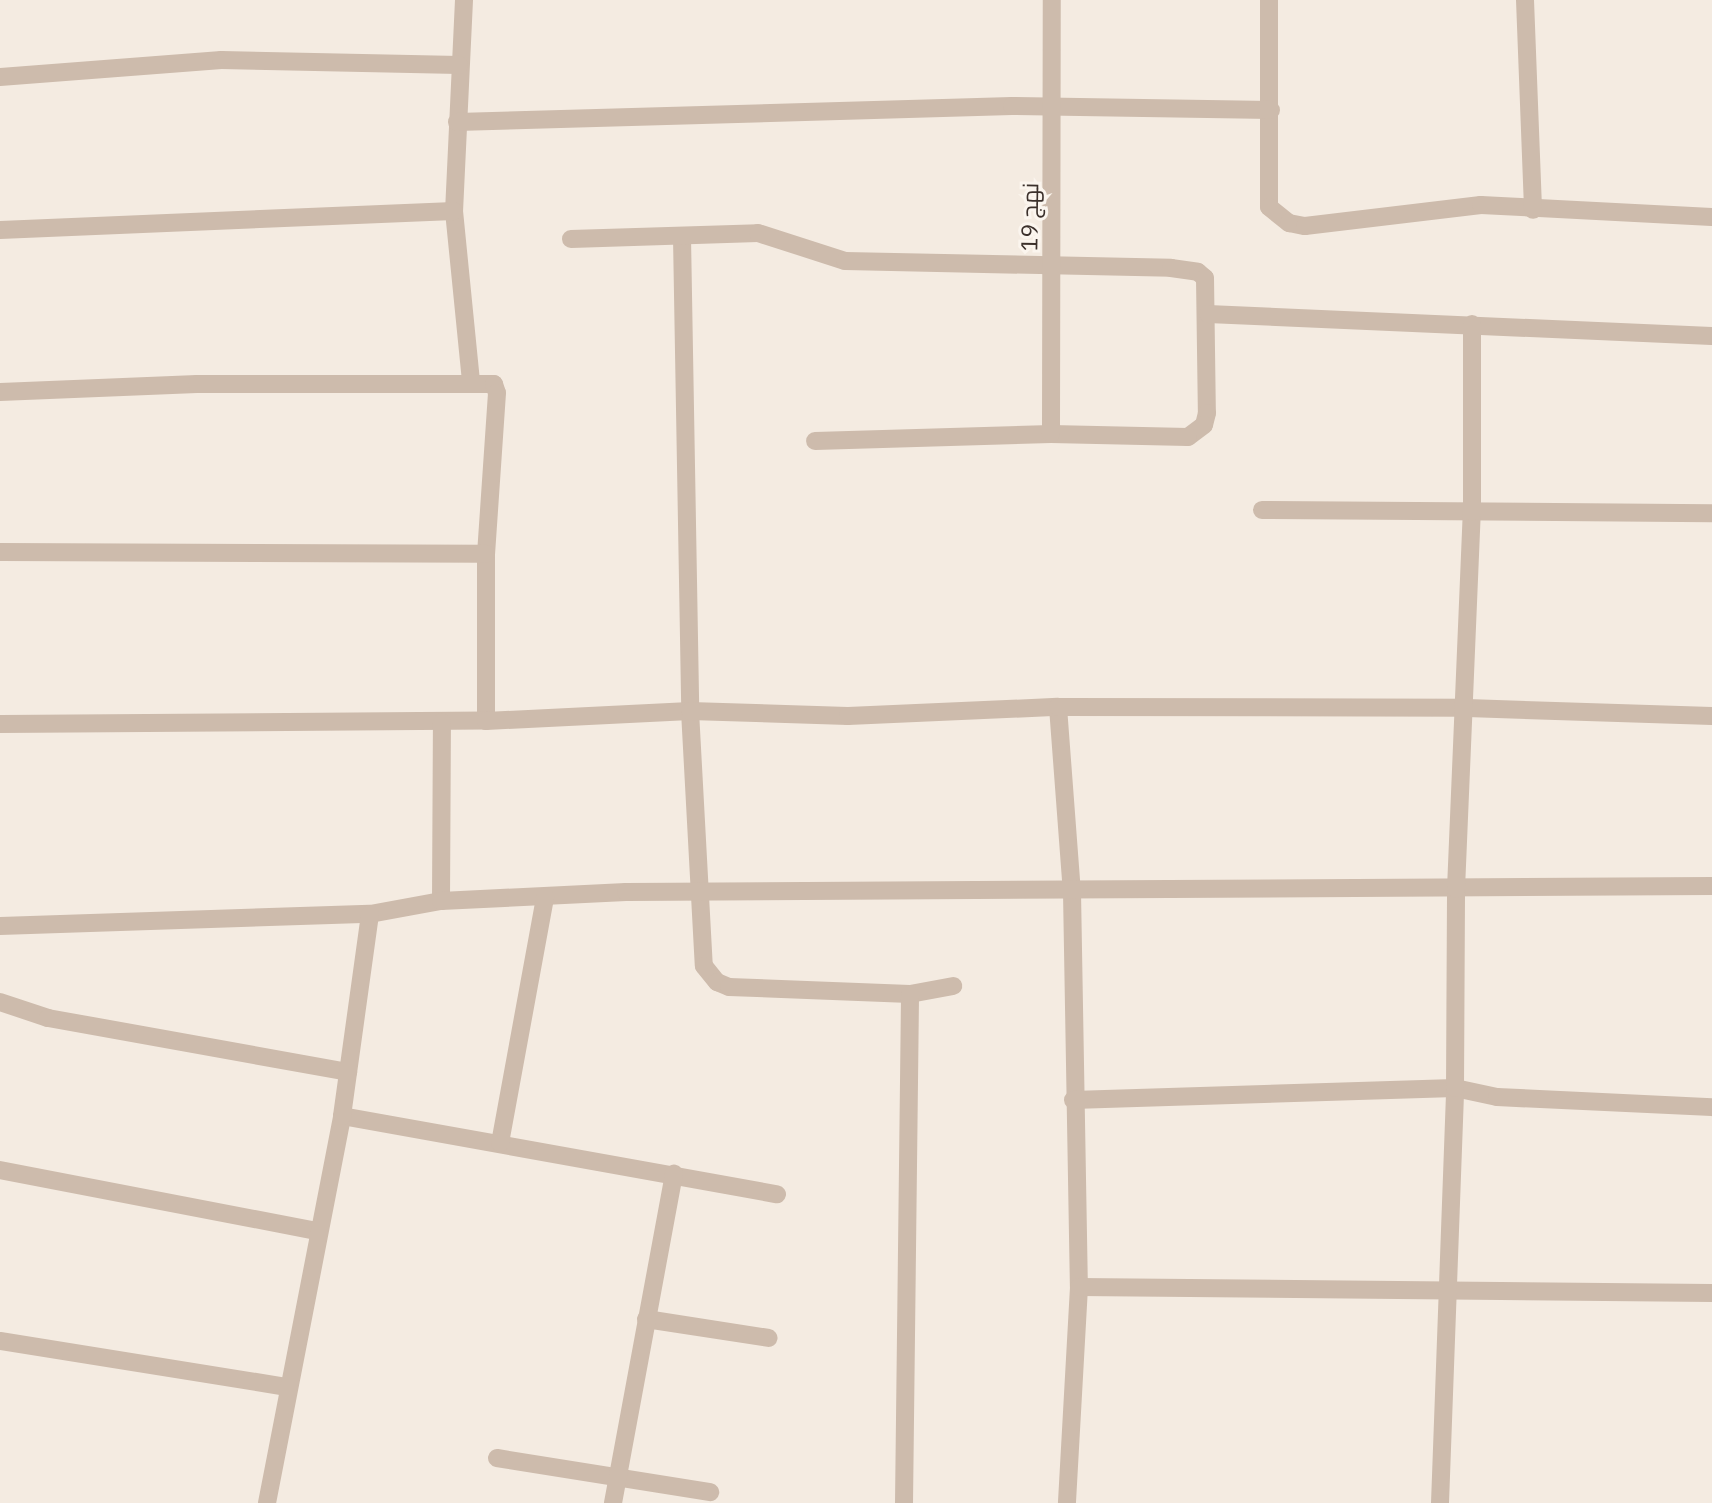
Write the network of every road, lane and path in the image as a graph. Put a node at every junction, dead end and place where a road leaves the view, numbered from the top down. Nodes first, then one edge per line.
1 (464, 0) edge
2 (1052, 0) edge
3 (1269, 0) edge
4 (1525, 0) edge
5 (459, 65) junction
6 (0, 77) edge
7 (1053, 110) junction
8 (1271, 110) junction
9 (457, 121) junction
10 (1533, 210) junction
11 (454, 211) junction
12 (1712, 217) edge
13 (0, 230) edge
14 (682, 237) junction
15 (571, 239) dead end
16 (1053, 267) junction
17 (1208, 314) junction
18 (1472, 324) junction
19 (1712, 336) edge
20 (471, 381) junction
21 (0, 392) edge
22 (1051, 434) junction
23 (815, 441) dead end
24 (1262, 510) dead end
25 (1472, 512) junction
26 (1712, 513) edge
27 (0, 552) edge
28 (486, 554) junction
29 (1058, 707) junction
30 (1467, 708) junction
31 (690, 710) junction
32 (1712, 716) edge
33 (486, 721) junction
34 (442, 722) junction
35 (0, 724) edge
36 (1712, 886) edge
37 (1456, 889) junction
38 (698, 891) junction
39 (1072, 892) junction
40 (545, 897) junction
41 (440, 901) junction
42 (370, 914) junction
43 (0, 926) edge
44 (953, 986) dead end
45 (910, 994) junction
46 (0, 1002) edge
47 (348, 1072) junction
48 (1455, 1088) junction
49 (1073, 1100) junction
50 (1712, 1107) edge
51 (342, 1116) junction
52 (500, 1143) junction
53 (0, 1170) edge
54 (674, 1174) junction
55 (777, 1194) dead end
56 (317, 1231) junction
57 (1079, 1287) junction
58 (1448, 1293) junction
59 (1712, 1293) edge
60 (646, 1319) junction
61 (769, 1338) dead end
62 (0, 1341) edge
63 (287, 1387) junction
64 (497, 1458) dead end
65 (617, 1476) junction
66 (710, 1492) dead end
67 (267, 1503) edge
68 (613, 1503) edge
69 (904, 1503) edge
70 (1067, 1503) edge
71 (1440, 1503) edge

1 - 5 street
2 - 7 street, نهج 19
3 - 8 street
4 - 10 street
5 - 6 street
5 - 9 street
7 - 8 street
7 - 9 street
7 - 16 street, نهج 19
8 - 10 street
9 - 11 street
10 - 12 street
11 - 13 street
11 - 20 street
14 - 15 street
14 - 16 street
14 - 31 street
16 - 17 street
16 - 22 street, نهج 19
17 - 18 street
17 - 22 street
18 - 19 street
18 - 25 street
20 - 21 street
20 - 28 street
22 - 23 street
24 - 25 street
25 - 26 street
25 - 30 street
27 - 28 street
28 - 33 street
29 - 30 street
29 - 31 street
29 - 39 street
30 - 32 street
30 - 37 street
31 - 33 street
31 - 38 street
33 - 34 street
34 - 35 street
34 - 41 street
36 - 37 street
37 - 39 street
37 - 48 street
38 - 39 street
38 - 40 street
38 - 45 street
39 - 49 street
40 - 41 street
40 - 52 street
41 - 42 street
42 - 43 street
42 - 47 street
44 - 45 street
45 - 69 street
46 - 47 street
47 - 51 street
48 - 49 street
48 - 50 street
48 - 58 street
49 - 57 street
51 - 52 street
51 - 56 street
52 - 54 street
53 - 56 street
54 - 55 street
54 - 60 street
56 - 63 street
57 - 58 street
57 - 70 street
58 - 59 street
58 - 71 street
60 - 61 street
60 - 65 street
62 - 63 street
63 - 67 street
64 - 65 street
65 - 66 street
65 - 68 street

